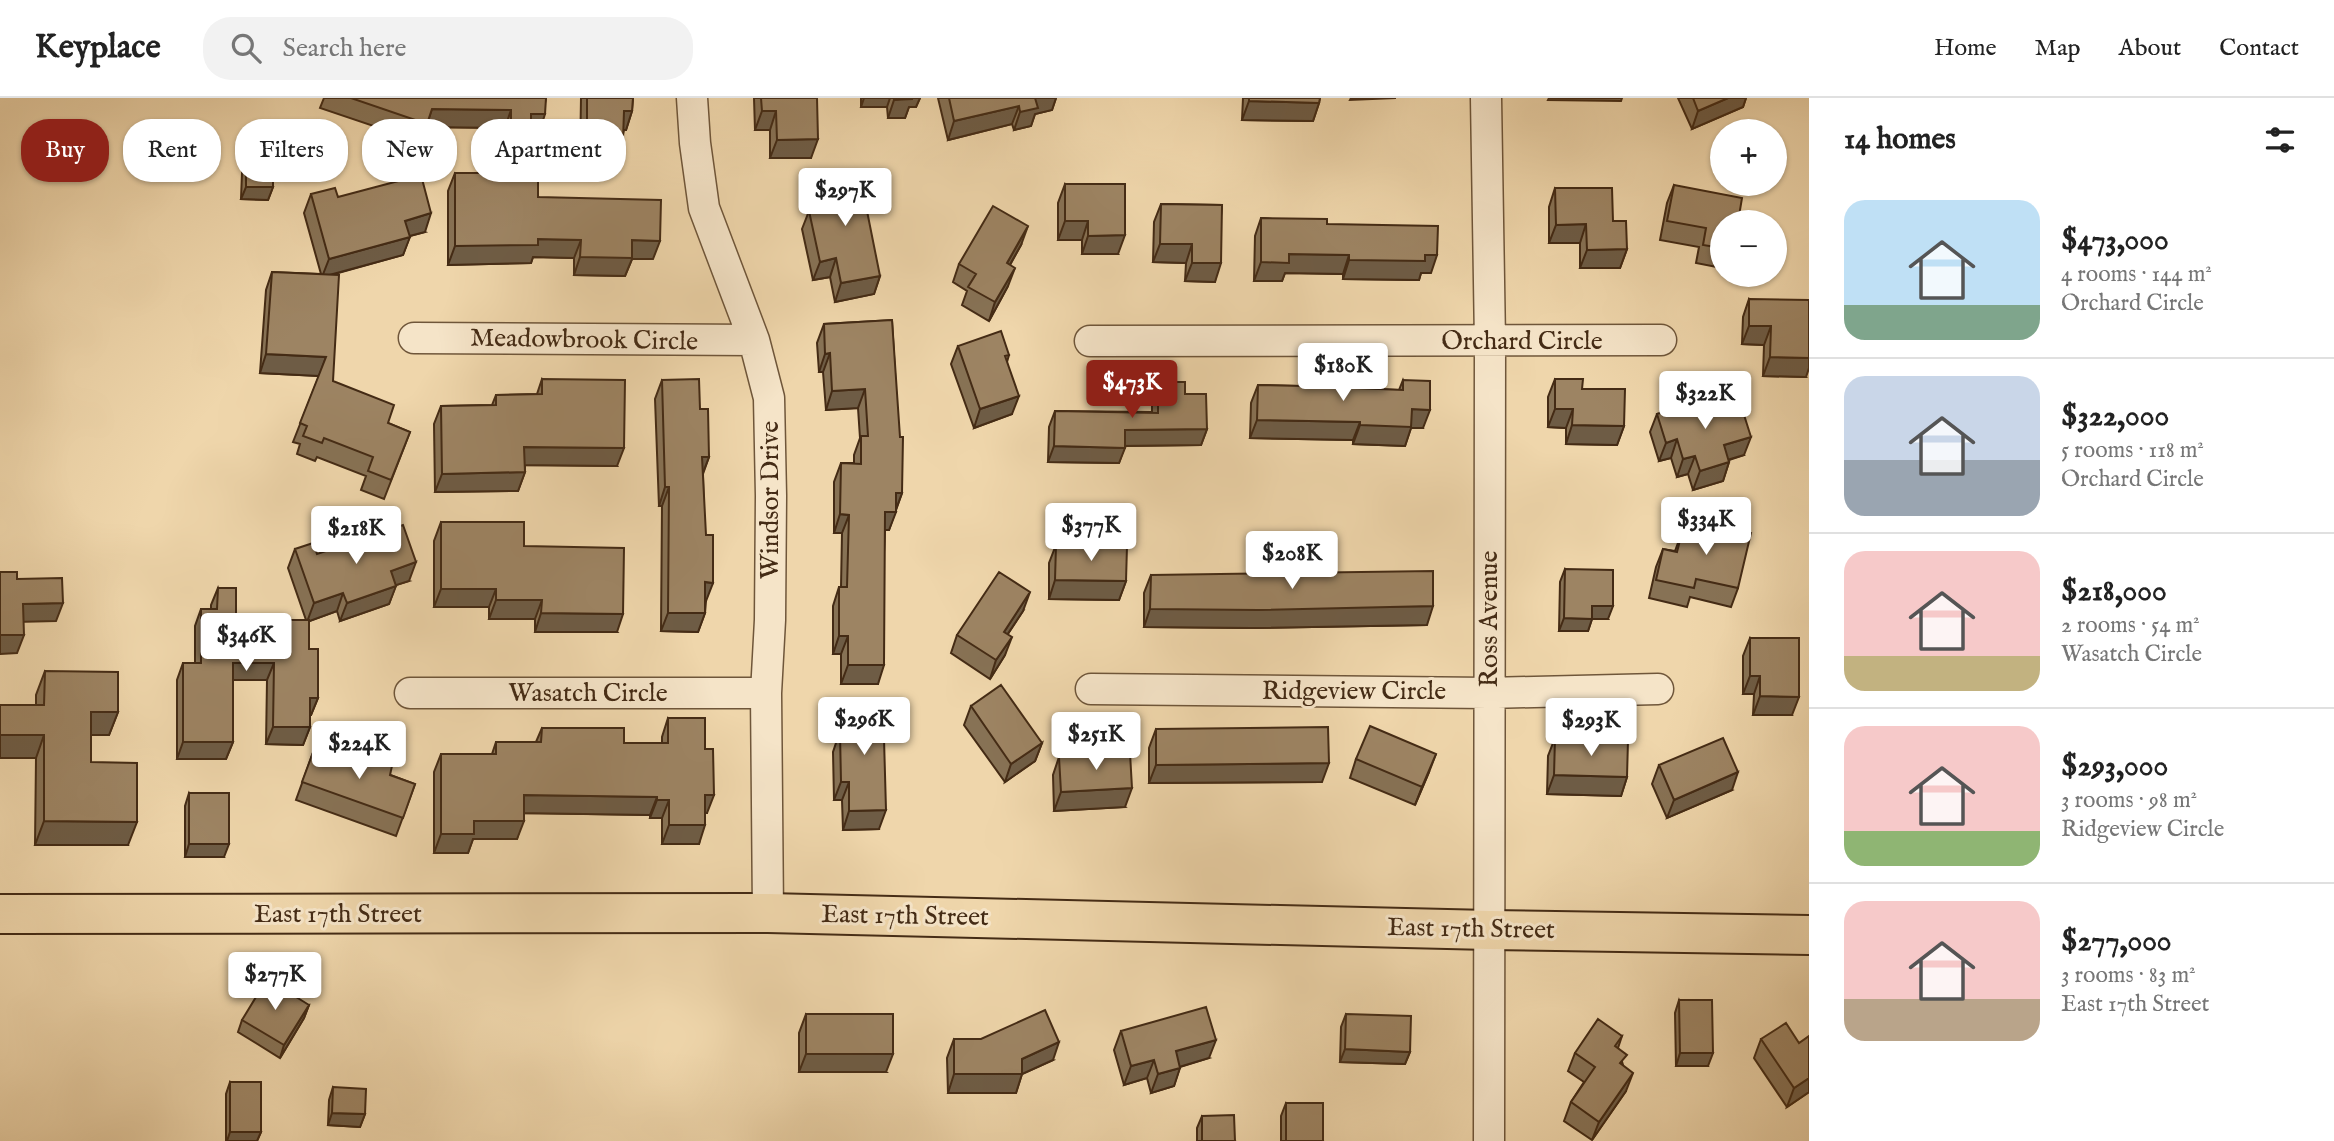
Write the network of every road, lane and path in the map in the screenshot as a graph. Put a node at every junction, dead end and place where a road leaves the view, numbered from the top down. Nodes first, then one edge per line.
1 (692, 98) edge
2 (1486, 98) edge
3 (414, 338) dead end
4 (754, 340) junction
5 (1661, 340) dead end
6 (1090, 341) dead end
7 (1490, 342) junction
8 (1658, 689) dead end
9 (1091, 690) dead end
10 (410, 693) dead end
11 (766, 693) junction
12 (1488, 693) junction
13 (768, 913) junction
14 (0, 915) edge
15 (1489, 930) junction
16 (1809, 935) edge
17 (1489, 1141) edge

1 - 4 street, Windsor Drive
2 - 7 street, Ross Avenue
3 - 4 street, Meadowbrook Circle
4 - 11 street, Windsor Drive
5 - 7 street, Orchard Circle
6 - 7 street, Orchard Circle
7 - 12 street, Ross Avenue
8 - 12 street, Ridgeview Circle
9 - 12 street, Ridgeview Circle
10 - 11 street, Wasatch Circle
11 - 13 street, Windsor Drive
12 - 15 street, Ross Avenue
13 - 14 main road, East 17th Street
13 - 15 main road, East 17th Street
15 - 16 main road, East 17th Street
15 - 17 street, Ross Avenue

